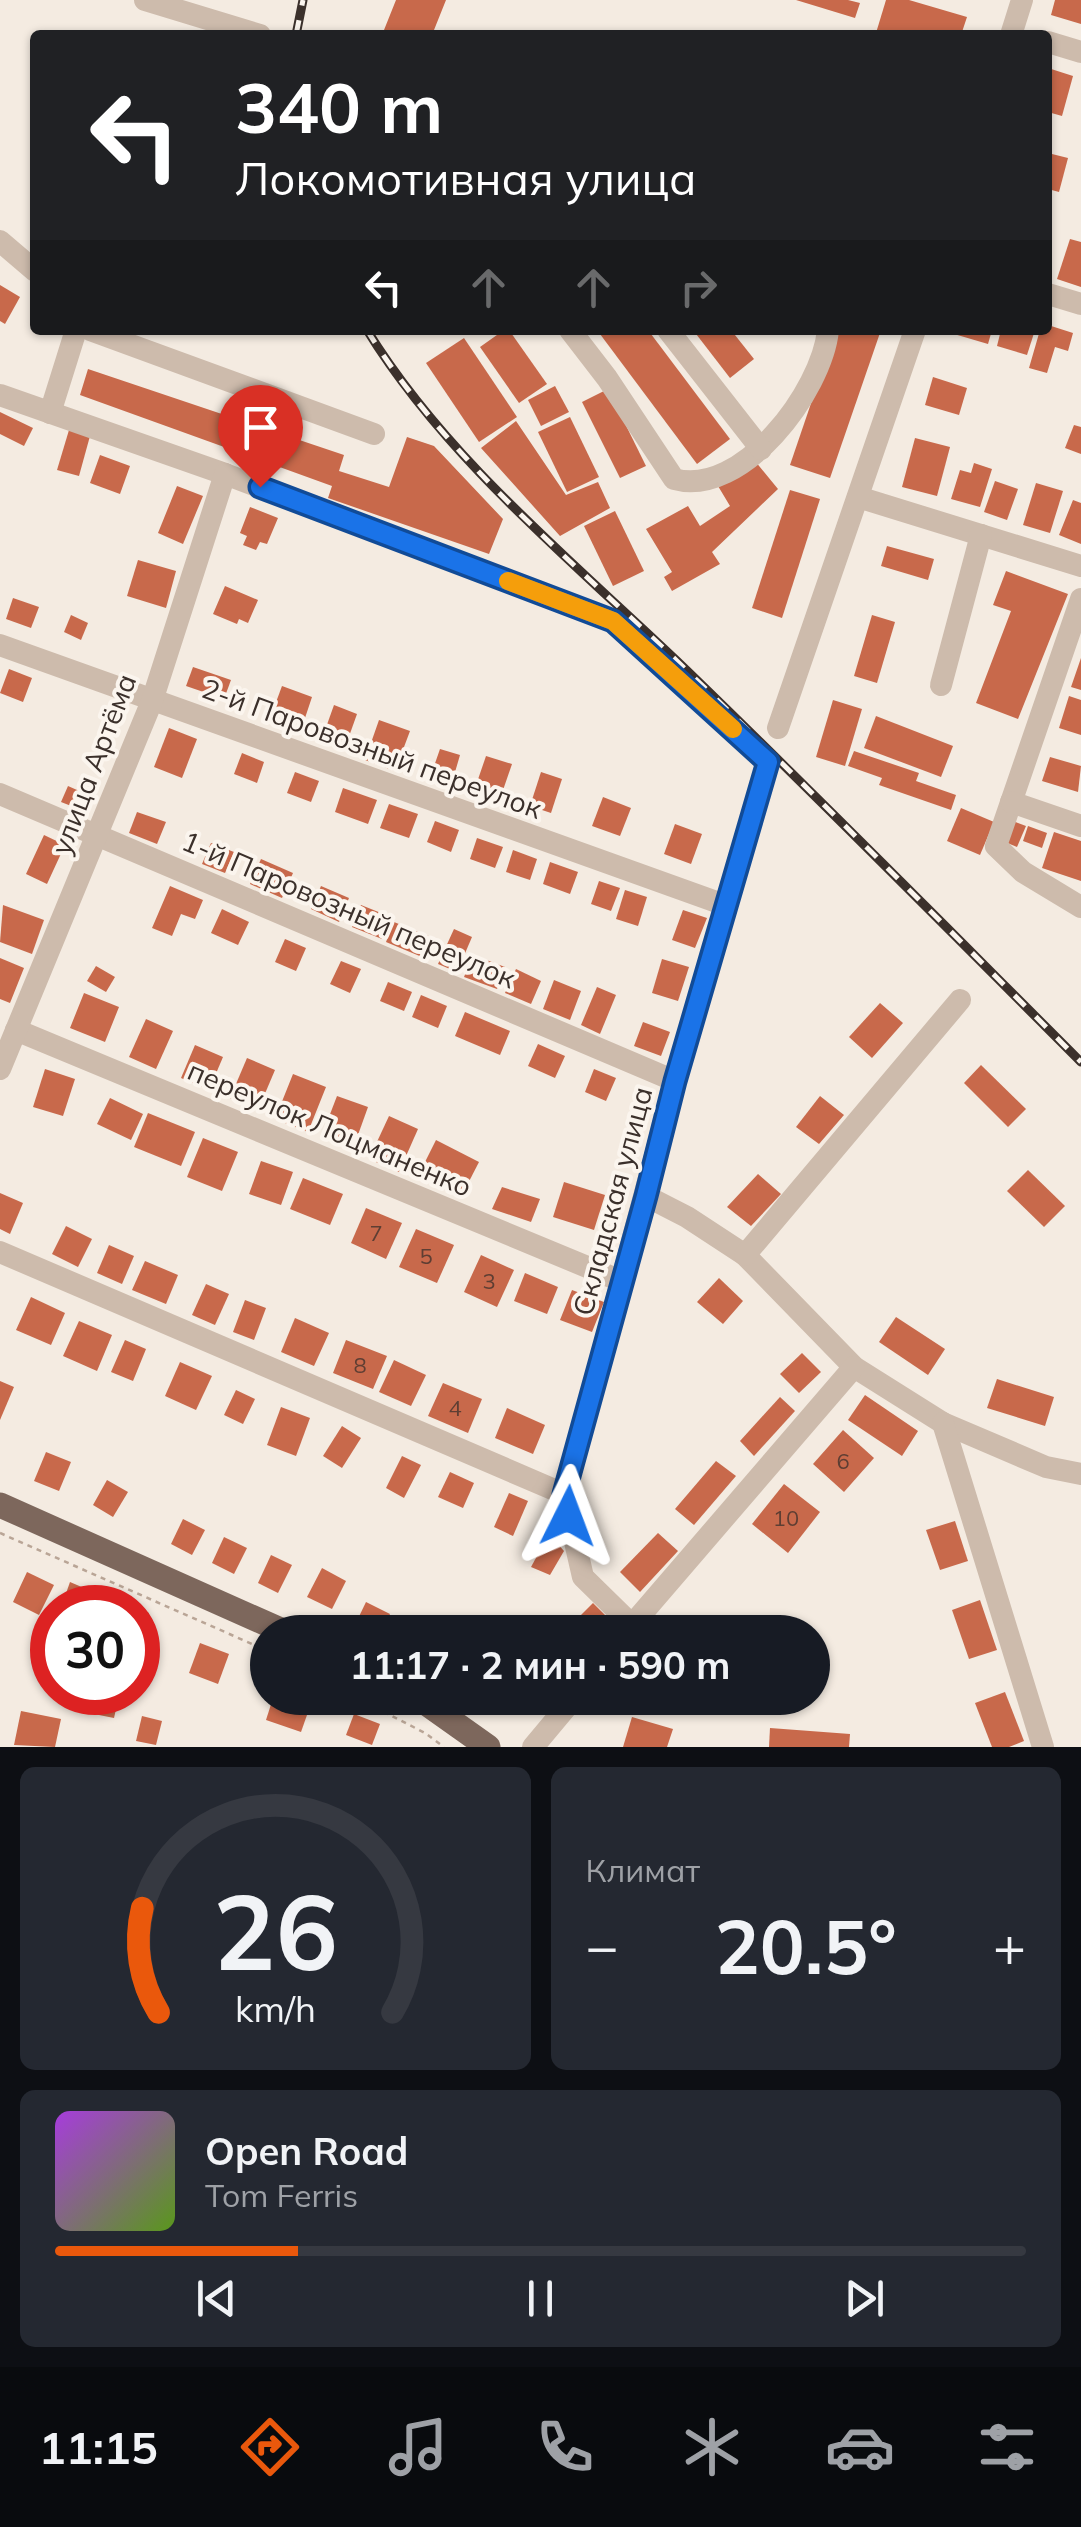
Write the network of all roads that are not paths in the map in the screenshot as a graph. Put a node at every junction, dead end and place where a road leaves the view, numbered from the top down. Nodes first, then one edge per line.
1 (145, 0) edge
2 (1022, 0) edge
3 (244, 30) edge
4 (1017, 30) edge
5 (1052, 43) edge
6 (1081, 52) edge
7 (0, 241) edge
8 (30, 267) edge
9 (1052, 295) edge
10 (1081, 304) edge
11 (74, 335) edge
12 (104, 335) edge
13 (574, 335) edge
14 (672, 335) edge
15 (828, 335) edge
16 (913, 335) edge
17 (0, 395) edge
18 (50, 413) junction
19 (374, 434) dead end
20 (761, 449) junction
21 (225, 474) junction
22 (858, 497) junction
23 (981, 535) junction
24 (1081, 566) edge
25 (1081, 599) edge
26 (0, 646) edge
27 (941, 686) dead end
28 (152, 701) junction
29 (778, 728) dead end
30 (0, 794) edge
31 (1011, 802) junction
32 (1081, 826) edge
33 (99, 835) junction
34 (725, 905) junction
35 (1081, 907) edge
36 (960, 1000) dead end
37 (16, 1030) junction
38 (0, 1069) edge
39 (675, 1081) junction
40 (646, 1196) junction
41 (0, 1252) edge
42 (745, 1256) junction
43 (621, 1281) junction
44 (854, 1367) junction
45 (943, 1423) junction
46 (1081, 1474) edge
47 (564, 1494) junction
48 (0, 1505) edge
49 (617, 1615) edge
50 (642, 1615) edge
51 (250, 1616) edge
52 (443, 1715) edge
53 (560, 1715) edge
54 (488, 1747) edge
55 (533, 1747) edge
56 (1043, 1747) edge

1 - 3 street
2 - 4 street
5 - 6 street
7 - 8 street
9 - 10 street
11 - 18 street
12 - 19 street
13 - 20 street
14 - 20 street
15 - 20 street
16 - 22 street
17 - 18 street
18 - 21 street
21 - 28 street, улица Артёма
21 - 34 street, Складская улица
22 - 23 street
22 - 29 street
23 - 24 street
23 - 27 street
25 - 31 street
26 - 28 street, 2-й Паровозный переулок
28 - 33 street, улица Артёма
28 - 34 street, 2-й Паровозный переулок
30 - 33 street, 1-й Паровозный переулок
31 - 32 street
31 - 35 street
33 - 37 street, улица Артёма
33 - 39 street, 1-й Паровозный переулок
34 - 39 street, Складская улица
36 - 42 street
37 - 38 street, улица Артёма
37 - 43 street, переулок Лоцманенко
39 - 40 street, Складская улица
40 - 42 street
40 - 43 street, Складская улица
41 - 47 street
42 - 44 street
43 - 47 street, Складская улица
44 - 45 street
44 - 50 street
45 - 46 street
45 - 56 street
47 - 49 street, Складская улица
48 - 51 main road
52 - 54 main road
53 - 55 street

